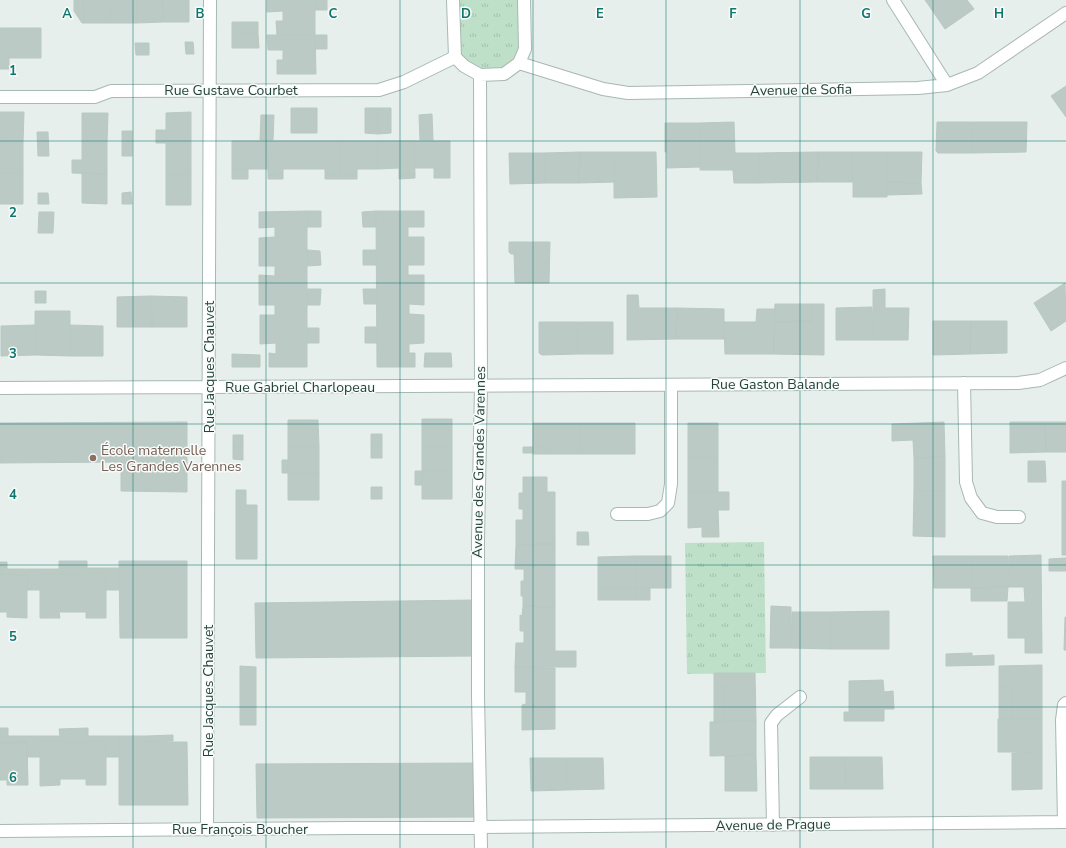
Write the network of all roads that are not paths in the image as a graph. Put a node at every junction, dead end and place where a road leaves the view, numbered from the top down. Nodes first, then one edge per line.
1 (210, 0) edge
2 (524, 0) edge
3 (893, 0) edge
4 (452, 1) edge
5 (1066, 14) edge
6 (455, 57) junction
7 (519, 63) junction
8 (480, 75) junction
9 (947, 85) junction
10 (210, 91) junction
11 (0, 97) edge
12 (1066, 368) edge
13 (964, 383) junction
14 (671, 385) junction
15 (481, 386) junction
16 (208, 387) junction
17 (0, 388) edge
18 (617, 514) dead end
19 (1019, 517) dead end
20 (800, 697) dead end
21 (1066, 703) edge
22 (1065, 822) edge
23 (773, 825) junction
24 (480, 827) junction
25 (207, 830) junction
26 (0, 831) edge
27 (481, 848) edge

1 - 10 street, Rue Jacques Chauvet
2 - 7 street
3 - 9 street
4 - 6 street
5 - 9 street, Avenue de Sofia
6 - 8 street
6 - 10 street, Rue Gustave Courbet
7 - 8 street
7 - 9 street, Avenue de Sofia
8 - 15 street, Avenue des Grandes Varennes
10 - 11 street, Rue Gustave Courbet
10 - 16 street, Rue Jacques Chauvet
12 - 13 street, Rue Gaston Balande
13 - 14 street, Rue Gaston Balande
13 - 19 street
14 - 15 street, Rue Gaston Balande
14 - 18 street
15 - 16 street, Rue Gabriel Charlopeau
15 - 24 street, Avenue des Grandes Varennes
16 - 17 street, Rue Gabriel Charlopeau
16 - 25 street, Rue Jacques Chauvet
20 - 23 street
21 - 22 street
22 - 23 street, Avenue de Prague
23 - 24 street, Avenue de Prague
24 - 25 street, Rue François Boucher
24 - 27 street, Avenue des Grandes Varennes
25 - 26 street, Rue François Boucher

